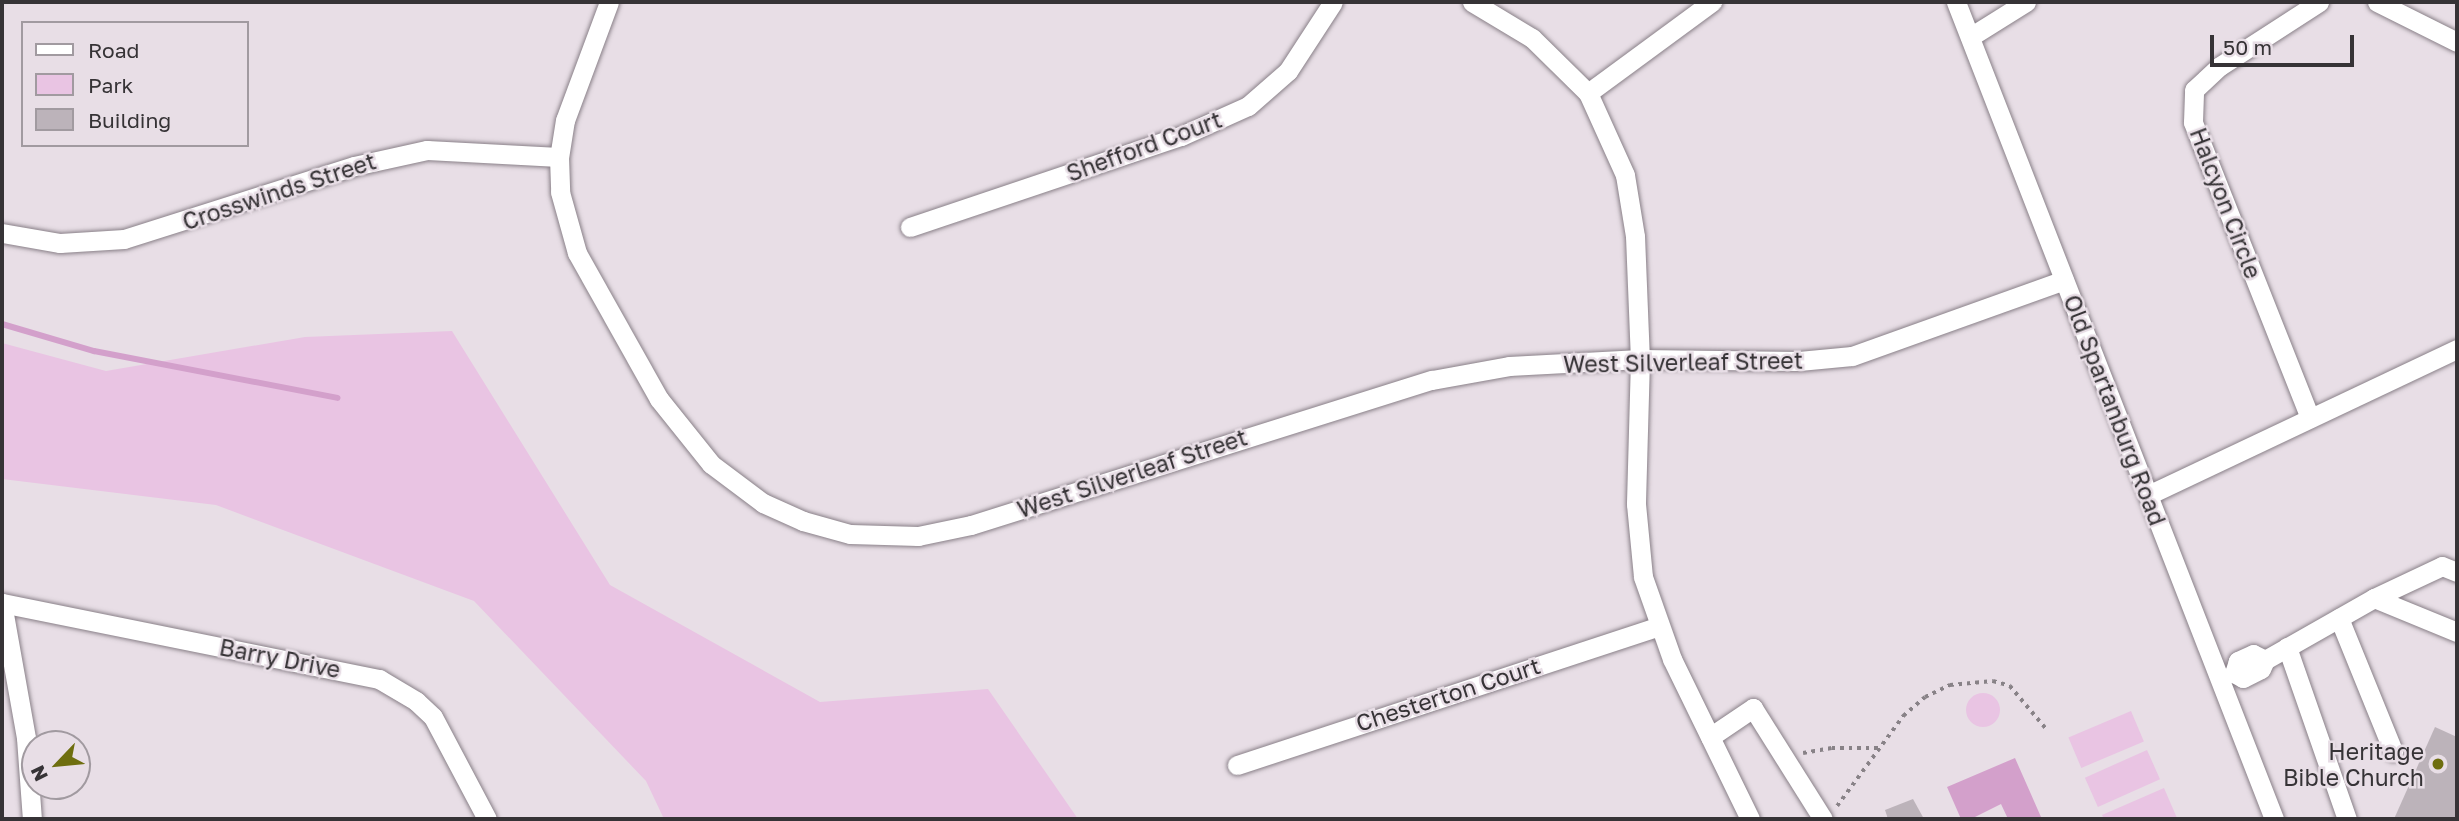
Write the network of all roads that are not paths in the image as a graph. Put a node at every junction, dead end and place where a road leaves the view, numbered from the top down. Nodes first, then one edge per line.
1 (609, 2) edge
2 (1333, 2) edge
3 (1472, 2) edge
4 (1712, 2) edge
5 (1956, 2) edge
6 (2026, 2) edge
7 (2319, 2) edge
8 (2377, 2) edge
9 (1970, 37) junction
10 (2457, 42) edge
11 (1588, 93) junction
12 (559, 156) junction
13 (910, 227) dead end
14 (2, 233) edge
15 (2064, 280) junction
16 (2457, 349) edge
17 (1640, 359) junction
18 (2311, 418) junction
19 (2148, 495) junction
20 (2452, 565) edge
21 (2374, 598) junction
22 (2, 603) edge
23 (2339, 618) junction
24 (1660, 626) junction
25 (2457, 632) edge
26 (2287, 648) junction
27 (2227, 676) junction
28 (1710, 737) junction
29 (2393, 751) dead end
30 (1237, 765) dead end
31 (1827, 815) edge
32 (32, 819) edge
33 (487, 819) edge
34 (1750, 819) edge
35 (2274, 819) edge
36 (2347, 819) edge

1 - 12 street, West Silverleaf Street
2 - 13 street, Shefford Court
3 - 11 street
4 - 11 street
5 - 9 street, Old Spartanburg Road
6 - 9 street
7 - 18 street, Halcyon Circle
8 - 10 street
9 - 15 street, Old Spartanburg Road
11 - 17 street
12 - 14 street, Crosswinds Street
12 - 17 street, West Silverleaf Street
15 - 17 street, West Silverleaf Street
15 - 19 street, Old Spartanburg Road
16 - 18 street
17 - 24 street
18 - 19 street
19 - 27 street, Old Spartanburg Road
20 - 21 street
21 - 23 street
21 - 25 street
22 - 32 street
22 - 33 street, Barry Drive
23 - 26 street
23 - 29 street
24 - 28 street
24 - 30 street, Chesterton Court
26 - 27 street
26 - 36 street
27 - 35 street, Old Spartanburg Road
28 - 31 street
28 - 34 street

